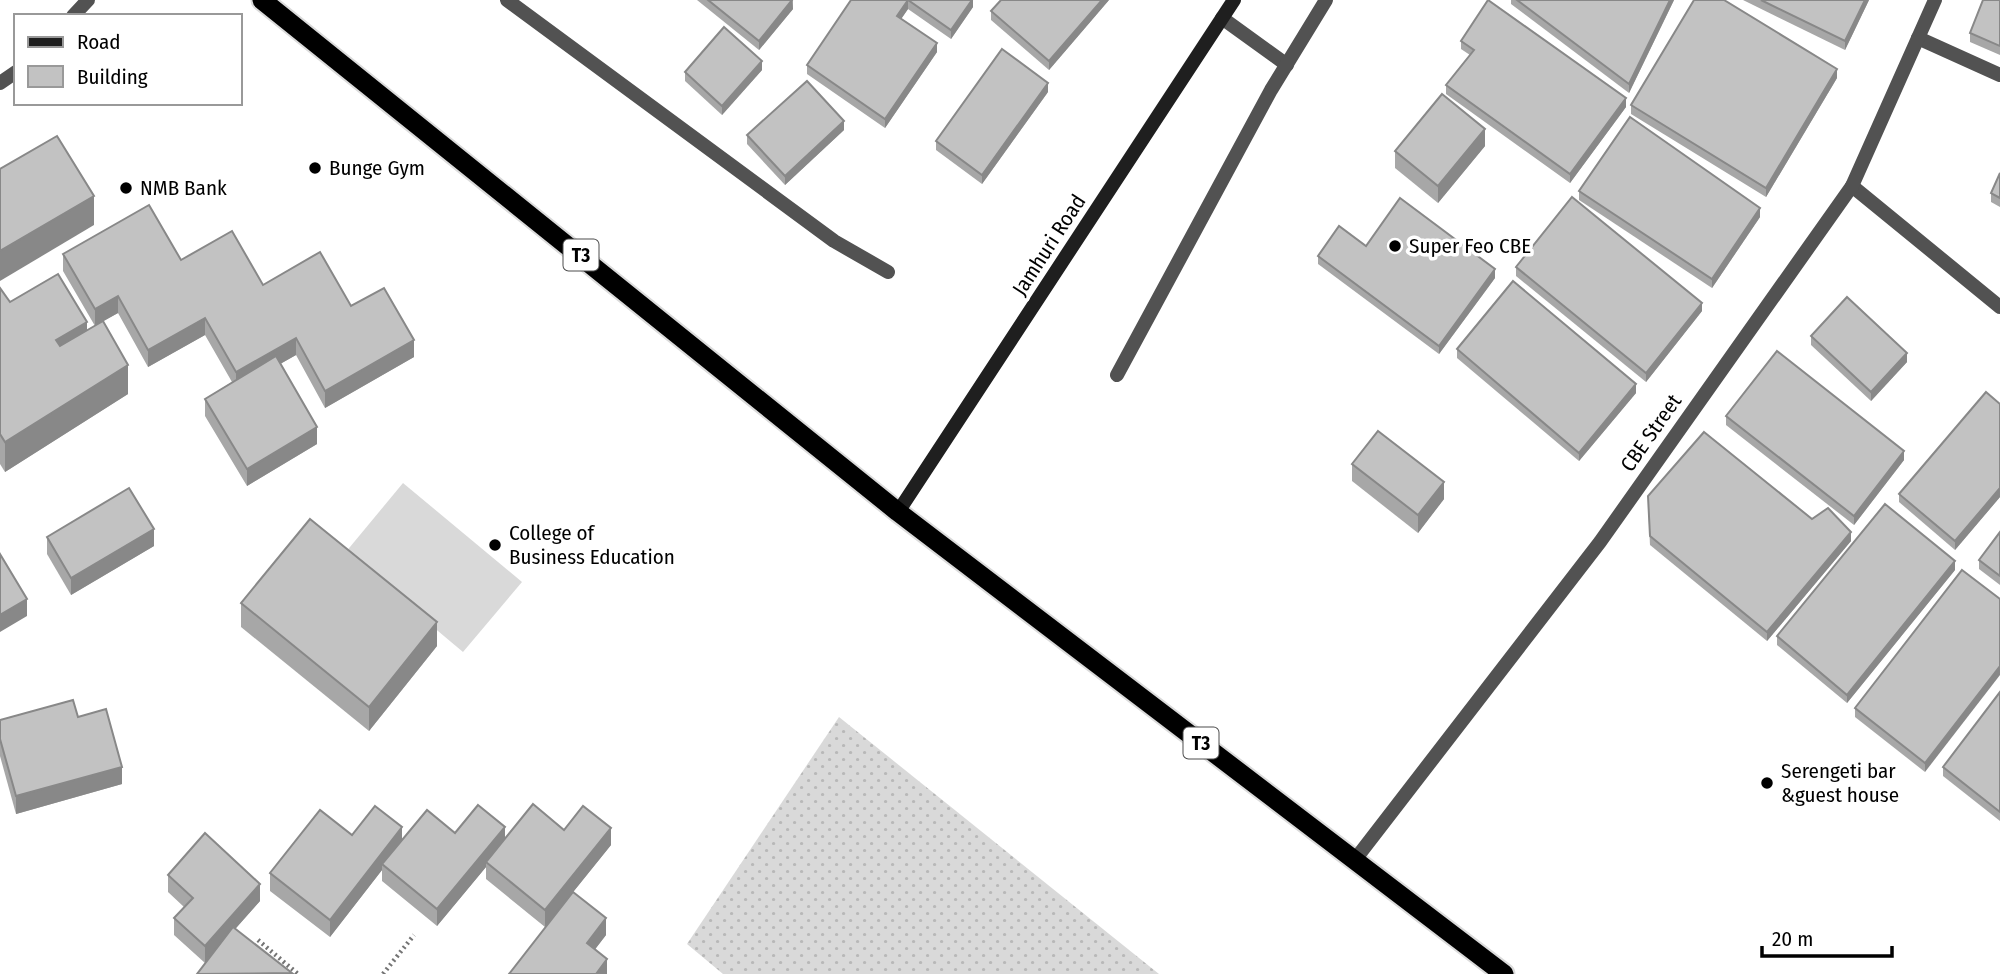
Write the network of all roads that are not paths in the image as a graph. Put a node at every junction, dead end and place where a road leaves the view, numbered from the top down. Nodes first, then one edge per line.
1 (88, 0) edge
2 (262, 0) edge
3 (507, 0) edge
4 (1234, 0) edge
5 (1326, 0) edge
6 (1935, 0) edge
7 (75, 14) edge
8 (1222, 18) junction
9 (1918, 38) junction
10 (1287, 65) junction
11 (2000, 75) edge
12 (1852, 186) junction
13 (888, 272) dead end
14 (2000, 307) edge
15 (1117, 375) dead end
16 (898, 512) junction
17 (1354, 861) junction
18 (1504, 974) edge

1 - 7 street
2 - 16 highway, T3
3 - 13 street
4 - 8 main road, Jamhuri Road
5 - 10 street
6 - 9 street, CBE Street
8 - 10 street
8 - 16 main road, Jamhuri Road
9 - 11 street
9 - 12 street, CBE Street
10 - 15 street
12 - 14 street
12 - 17 street, CBE Street
16 - 17 highway, T3
17 - 18 highway, T3

